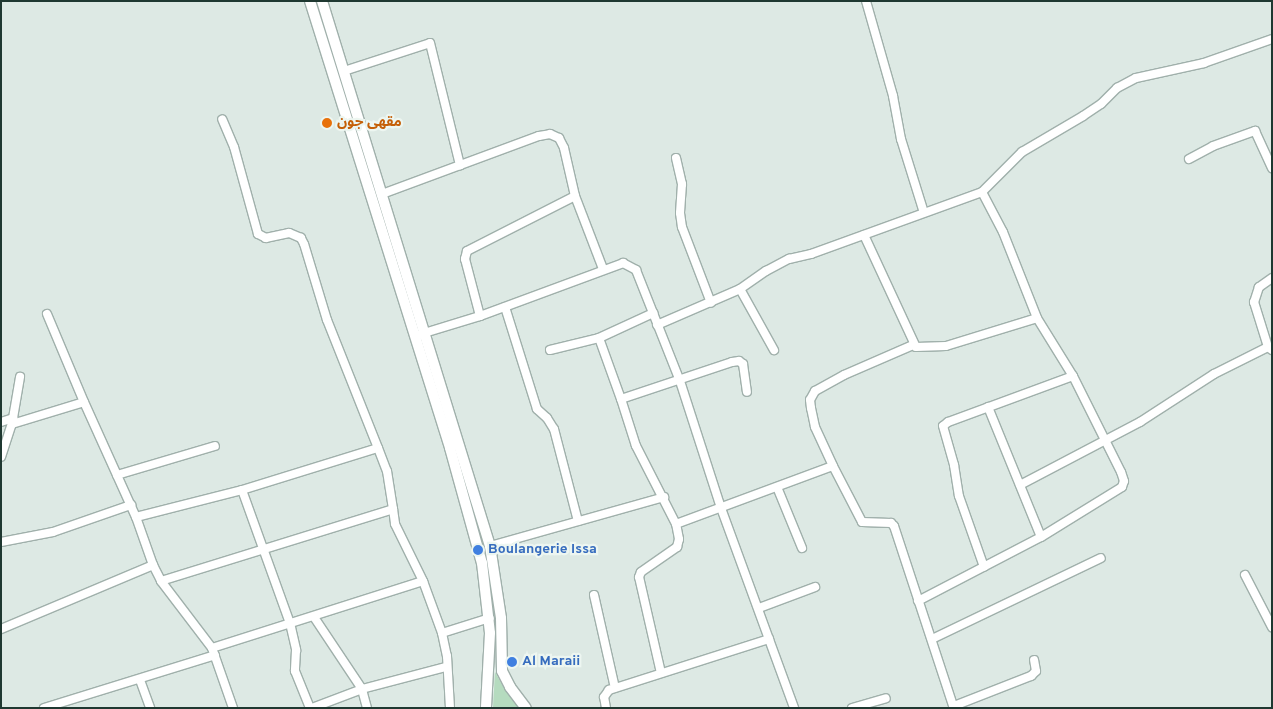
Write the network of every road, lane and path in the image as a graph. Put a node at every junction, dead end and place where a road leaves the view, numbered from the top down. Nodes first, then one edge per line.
1 (310, 1) edge
2 (322, 1) edge
3 (866, 1) edge
4 (1272, 39) edge
5 (344, 71) junction
6 (222, 119) dead end
7 (676, 158) dead end
8 (1189, 159) dead end
9 (460, 166) junction
10 (1272, 168) edge
11 (982, 192) junction
12 (382, 194) junction
13 (575, 196) junction
14 (924, 213) junction
15 (864, 235) junction
16 (603, 269) junction
17 (1272, 278) edge
18 (740, 289) junction
19 (711, 303) junction
20 (505, 307) junction
21 (653, 313) junction
22 (47, 314) dead end
23 (480, 316) junction
24 (1037, 318) junction
25 (657, 325) junction
26 (425, 333) junction
27 (414, 336) junction
28 (599, 338) junction
29 (913, 345) junction
30 (430, 348) junction
31 (1270, 349) edge
32 (550, 350) dead end
33 (774, 350) dead end
34 (419, 351) junction
35 (1072, 376) junction
36 (20, 378) dead end
37 (680, 381) junction
38 (747, 392) dead end
39 (621, 400) junction
40 (84, 402) junction
41 (988, 408) junction
42 (13, 421) junction
43 (1, 422) edge
44 (1105, 441) junction
45 (215, 446) dead end
46 (378, 448) junction
47 (1, 456) edge
48 (833, 466) junction
49 (117, 475) junction
50 (1020, 485) junction
51 (776, 487) junction
52 (242, 490) junction
53 (664, 497) junction
54 (131, 505) junction
55 (721, 508) junction
56 (393, 509) junction
57 (136, 518) junction
58 (578, 521) junction
59 (676, 524) junction
60 (1041, 537) junction
61 (1, 542) edge
62 (490, 546) junction
63 (262, 548) junction
64 (802, 548) dead end
65 (1101, 558) dead end
66 (153, 564) junction
67 (984, 566) junction
68 (1245, 576) dead end
69 (423, 581) junction
70 (161, 582) junction
71 (815, 586) dead end
72 (594, 595) dead end
73 (918, 601) junction
74 (759, 608) junction
75 (314, 617) junction
76 (490, 618) junction
77 (290, 623) junction
78 (1272, 627) edge
79 (1, 629) edge
80 (442, 633) junction
81 (932, 638) junction
82 (770, 639) junction
83 (214, 651) junction
84 (1034, 660) dead end
85 (446, 667) junction
86 (661, 673) junction
87 (140, 680) junction
88 (615, 688) junction
89 (362, 690) junction
90 (886, 698) dead end
91 (954, 707) edge
92 (44, 708) edge
93 (150, 708) edge
94 (233, 708) edge
95 (311, 708) edge
96 (367, 708) edge
97 (450, 708) edge
98 (486, 708) edge
99 (526, 708) edge
100 (606, 708) edge
101 (794, 708) edge
102 (852, 708) edge

1 - 27 street
2 - 5 street
3 - 14 street
4 - 11 street
5 - 9 street
5 - 12 street
6 - 46 street
7 - 19 street
8 - 10 street
9 - 12 street
9 - 13 street
11 - 14 street
11 - 24 street
12 - 26 street
13 - 16 street
13 - 23 street
14 - 15 street
15 - 18 street
15 - 29 street
16 - 20 street
16 - 21 street
17 - 31 street
18 - 19 street
18 - 33 street
19 - 25 street
20 - 23 street
20 - 58 street
21 - 25 street
21 - 28 street
22 - 40 street
23 - 26 street
24 - 29 street
24 - 35 street
25 - 37 street
26 - 27 street
26 - 30 street
27 - 34 street
28 - 32 street
28 - 39 street
29 - 48 street
30 - 34 street
30 - 62 street
31 - 44 street
34 - 76 street
35 - 41 street
35 - 44 street
36 - 42 street
37 - 38 street
37 - 39 street
37 - 55 street
39 - 53 street
40 - 42 street
40 - 49 street
41 - 50 street
41 - 67 street
42 - 43 street
42 - 47 street
44 - 50 street
44 - 60 street
45 - 49 street
46 - 52 street
46 - 56 street
48 - 51 street
48 - 73 street
49 - 54 street
50 - 60 street
51 - 55 street
51 - 64 street
52 - 57 street
52 - 63 street
53 - 58 street
53 - 59 street
54 - 57 street
54 - 61 street
55 - 59 street
55 - 74 street
56 - 63 street
56 - 69 street
57 - 66 street
58 - 62 street
59 - 86 street
60 - 67 street
62 - 99 street
63 - 70 street
63 - 77 street
65 - 81 street
66 - 70 street
66 - 79 street
67 - 73 street
68 - 78 street
69 - 75 street
69 - 80 street
70 - 83 street
71 - 74 street
72 - 88 street
73 - 81 street
74 - 82 street
75 - 77 street
75 - 89 street
76 - 80 street
76 - 98 street
77 - 83 street
77 - 95 street
80 - 85 street
81 - 91 street
82 - 86 street
82 - 101 street
83 - 87 street
83 - 94 street
84 - 91 street
85 - 89 street
85 - 97 street
86 - 88 street
87 - 92 street
87 - 93 street
88 - 100 street
89 - 95 street
89 - 96 street
90 - 102 street

